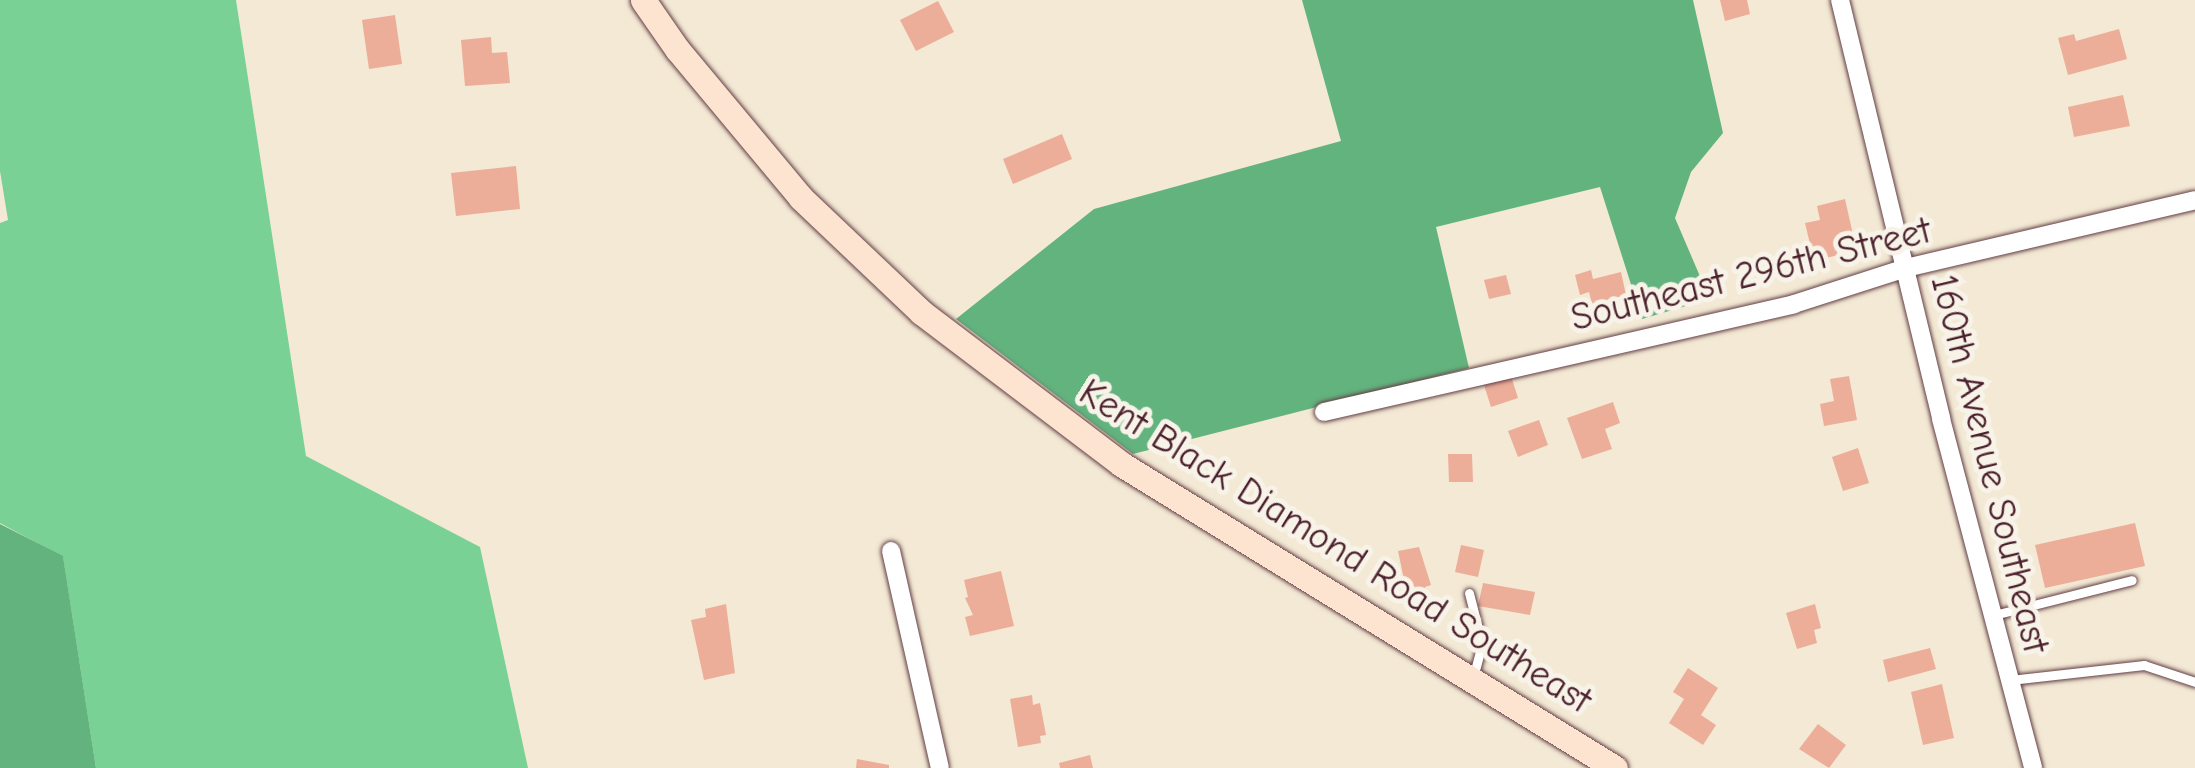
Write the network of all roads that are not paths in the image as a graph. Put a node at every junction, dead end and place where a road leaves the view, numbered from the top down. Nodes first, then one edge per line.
1 (643, 0) edge
2 (1840, 0) edge
3 (2195, 200) edge
4 (1906, 268) junction
5 (1324, 412) dead end
6 (891, 552) dead end
7 (2132, 580) dead end
8 (1468, 592) dead end
9 (1992, 615) junction
10 (1472, 680) junction
11 (2010, 680) junction
12 (2195, 682) edge
13 (940, 768) edge
14 (1615, 768) edge
15 (2033, 768) edge

1 - 10 street, Kent Black Diamond Road Southeast
2 - 4 street, 160th Avenue Southeast
3 - 4 street, Southeast 296th Street
4 - 5 street, Southeast 296th Street
4 - 9 street, 160th Avenue Southeast
6 - 13 street
7 - 9 lane
8 - 10 lane
9 - 11 street, 160th Avenue Southeast
10 - 14 street, Kent Black Diamond Road Southeast
11 - 12 lane
11 - 15 street, 160th Avenue Southeast

